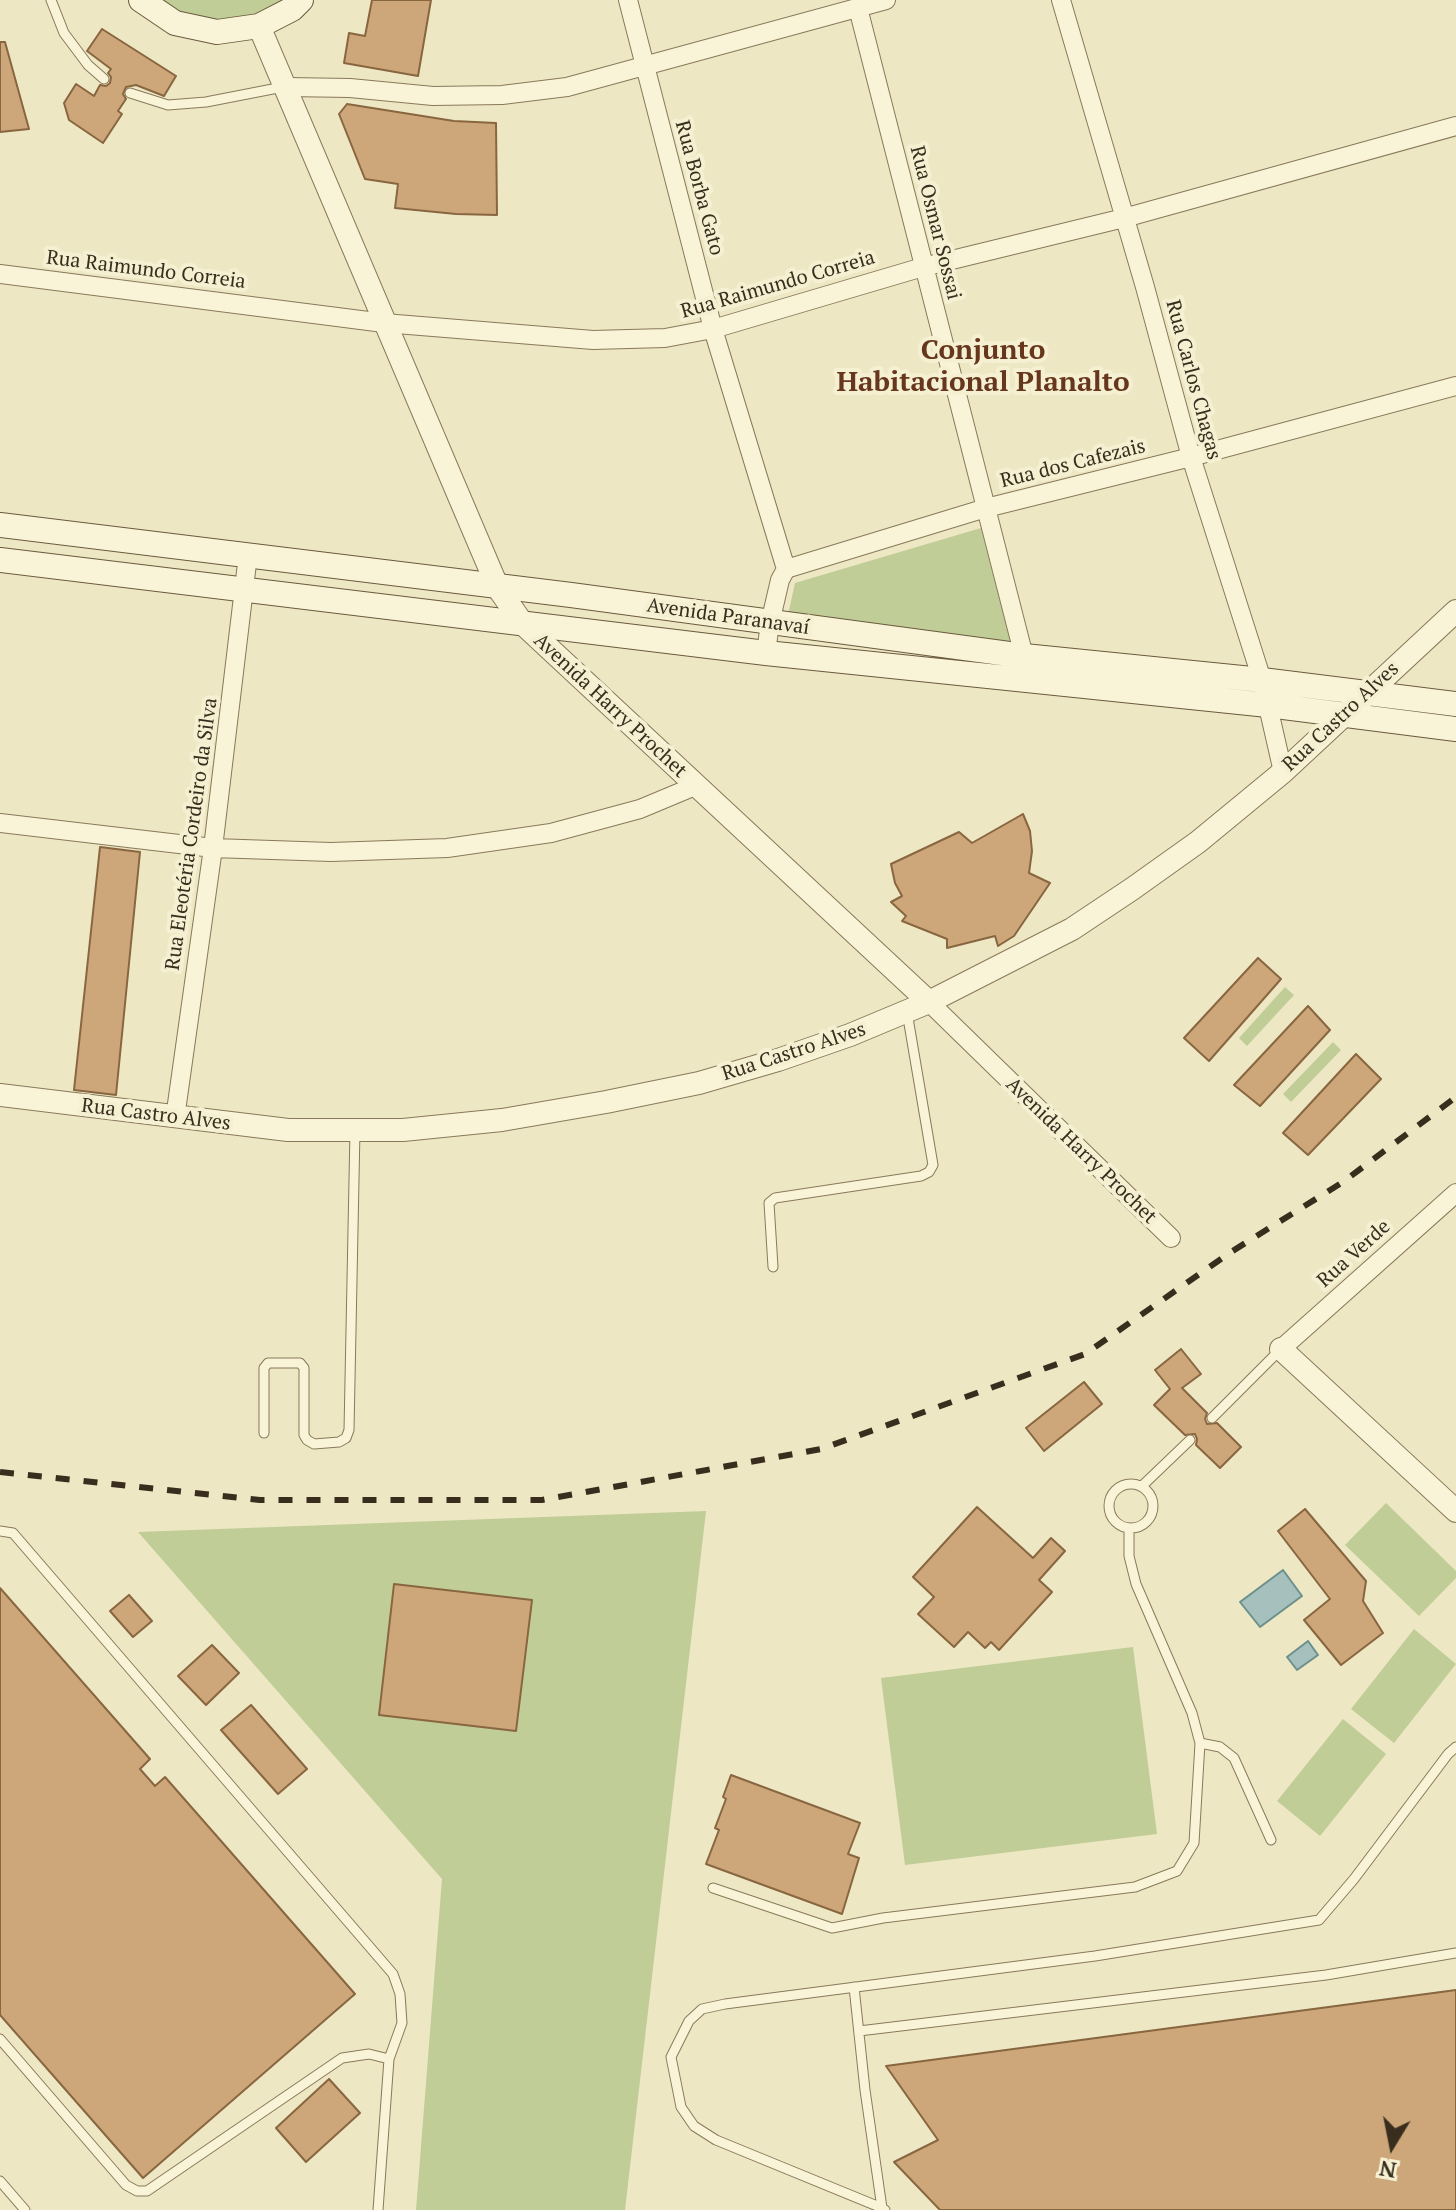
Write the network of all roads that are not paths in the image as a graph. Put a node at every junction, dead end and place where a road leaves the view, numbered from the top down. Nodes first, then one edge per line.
1 (51, 0) edge
2 (141, 0) edge
3 (301, 0) edge
4 (628, 0) edge
5 (886, 0) edge
6 (1061, 0) edge
7 (858, 8) junction
8 (259, 26) junction
9 (644, 64) junction
10 (104, 79) dead end
11 (287, 87) junction
12 (130, 93) dead end
13 (1456, 126) edge
14 (1124, 218) junction
15 (923, 267) junction
16 (0, 274) edge
17 (384, 323) junction
18 (713, 329) junction
19 (1456, 386) edge
20 (1191, 457) junction
21 (986, 508) junction
22 (0, 525) edge
23 (248, 555) junction
24 (0, 560) edge
25 (786, 569) junction
26 (498, 588) junction
27 (245, 589) junction
28 (1456, 611) edge
29 (770, 623) junction
30 (523, 624) junction
31 (766, 653) junction
32 (1024, 656) junction
33 (1262, 680) junction
34 (1031, 682) junction
35 (1366, 694) junction
36 (1456, 704) edge
37 (1268, 705) junction
38 (1347, 715) junction
39 (1456, 729) edge
40 (1283, 772) junction
41 (695, 786) junction
42 (0, 823) edge
43 (213, 848) junction
44 (929, 1002) junction
45 (907, 1012) junction
46 (0, 1095) edge
47 (175, 1118) junction
48 (355, 1130) junction
49 (1456, 1193) edge
50 (1171, 1238) dead end
51 (773, 1267) dead end
52 (1281, 1349) junction
53 (1212, 1418) dead end
54 (264, 1433) dead end
55 (1190, 1440) dead end
56 (1142, 1486) junction
57 (1456, 1511) edge
58 (1129, 1529) junction
59 (0, 1531) edge
60 (1200, 1743) junction
61 (1456, 1747) edge
62 (1271, 1840) dead end
63 (713, 1888) dead end
64 (1456, 1953) edge
65 (854, 1987) junction
66 (859, 2031) junction
67 (0, 2039) edge
68 (389, 2059) junction
69 (0, 2181) edge
70 (884, 2209) edge
71 (25, 2210) edge
72 (378, 2210) edge

1 - 10 lane
2 - 8 main road
3 - 8 main road
4 - 9 street, Rua Borba Gato
5 - 7 street
6 - 14 street, Rua Carlos Chagas
7 - 9 street
7 - 15 street, Rua Osmar Sossai
8 - 11 street, Avenida Harry Prochet
9 - 11 street
9 - 18 street, Rua Borba Gato
11 - 12 lane
11 - 17 street, Avenida Harry Prochet
13 - 14 street, Rua Raimundo Correia
14 - 15 street, Rua Raimundo Correia
14 - 20 street, Rua Carlos Chagas
15 - 18 street, Rua Raimundo Correia
15 - 21 street, Rua Osmar Sossai
16 - 17 street, Rua Raimundo Correia
17 - 18 street, Rua Raimundo Correia
17 - 26 street, Avenida Harry Prochet
18 - 25 street, Rua Borba Gato
19 - 20 street, Rua dos Cafezais
20 - 21 street, Rua dos Cafezais
20 - 33 street, Rua Carlos Chagas
21 - 25 street, Rua dos Cafezais
21 - 32 street, Rua Osmar Sossai
22 - 23 main road, Avenida Paranavaí
23 - 26 main road, Avenida Paranavaí
23 - 27 street, Rua Eleotéria Cordeiro da Silva
24 - 27 main road, Avenida Paranavaí
25 - 29 street
26 - 29 main road, Avenida Paranavaí
26 - 30 street, Avenida Harry Prochet
27 - 30 main road, Avenida Paranavaí
27 - 43 street, Rua Eleotéria Cordeiro da Silva
28 - 35 street, Rua Castro Alves
29 - 31 street
29 - 32 main road, Avenida Paranavaí
30 - 31 main road, Avenida Paranavaí
30 - 41 street, Avenida Harry Prochet
31 - 34 main road, Avenida Paranavaí
32 - 33 main road, Avenida Paranavaí
32 - 34 street, Rua Osmar Sossai
33 - 35 main road, Avenida Paranavaí
33 - 37 street, Rua Carlos Chagas
34 - 37 main road, Avenida Paranavaí
35 - 36 main road, Avenida Paranavaí
35 - 38 street, Rua Castro Alves
37 - 38 main road, Avenida Paranavaí
37 - 40 street, Rua Carlos Chagas
38 - 39 main road, Avenida Paranavaí
38 - 40 street, Rua Castro Alves
40 - 44 street, Rua Castro Alves
41 - 43 street
41 - 44 street, Avenida Harry Prochet
42 - 43 street
43 - 47 street, Rua Eleotéria Cordeiro da Silva
44 - 45 street, Rua Castro Alves
44 - 50 street, Avenida Harry Prochet
45 - 48 street, Rua Castro Alves
45 - 51 lane
46 - 47 street, Rua Castro Alves
47 - 48 street, Rua Castro Alves
48 - 54 lane
49 - 52 street, Rua Verde
52 - 53 lane
52 - 57 street
55 - 56 lane
56 - 58 lane
56 - 58 lane
58 - 60 lane
59 - 68 lane
60 - 62 lane
60 - 63 lane
61 - 65 lane
64 - 66 lane
65 - 66 lane
65 - 70 lane
66 - 70 lane
67 - 68 lane
68 - 72 lane
69 - 71 lane

